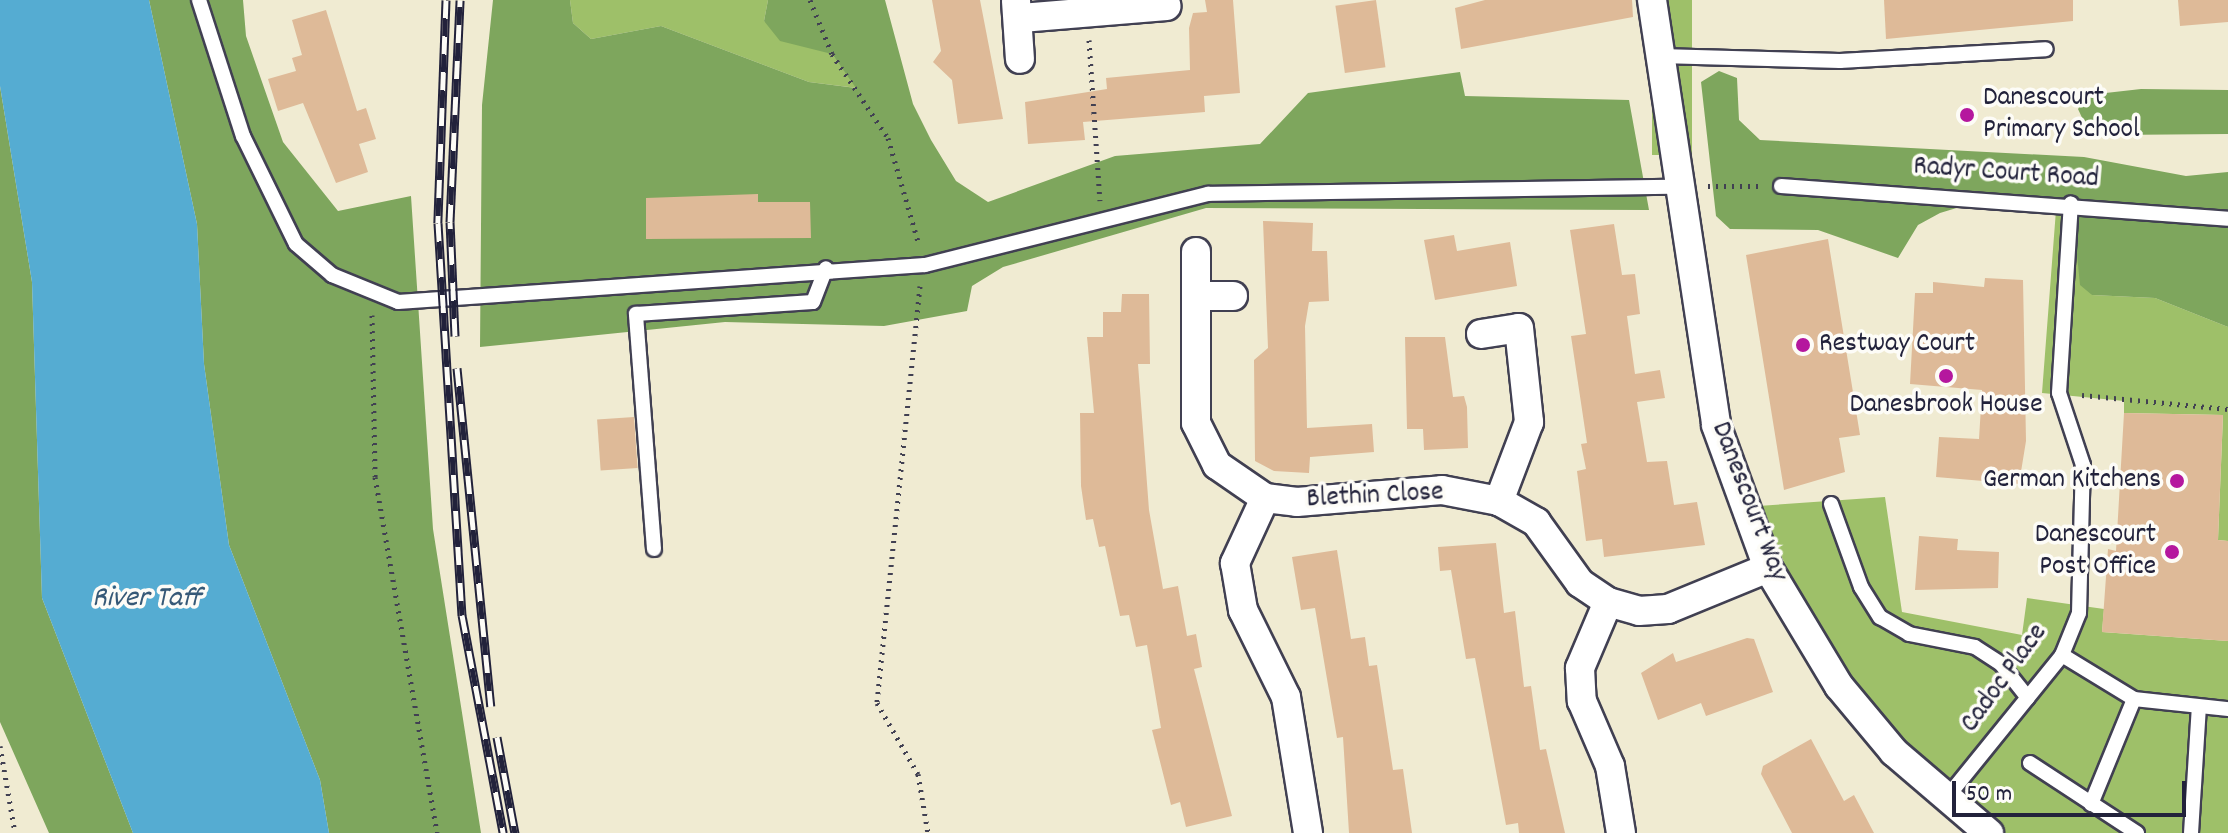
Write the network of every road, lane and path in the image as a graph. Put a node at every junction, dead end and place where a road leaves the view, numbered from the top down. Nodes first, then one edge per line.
1 (199, 0) edge
2 (810, 0) edge
3 (1652, 0) edge
4 (1093, 6) edge
5 (1167, 6) dead end
6 (1018, 9) edge
7 (2046, 49) dead end
8 (1660, 56) junction
9 (1020, 59) dead end
10 (1781, 186) joint
11 (1679, 187) junction
12 (2071, 203) junction
13 (1101, 218) junction
14 (2228, 219) edge
15 (1196, 252) dead end
16 (925, 265) junction
17 (826, 268) junction
18 (1196, 296) junction
19 (1233, 296) dead end
20 (372, 297) junction
21 (1481, 334) dead end
22 (2059, 393) junction
23 (2228, 409) edge
24 (1265, 498) junction
25 (1499, 501) junction
26 (1831, 504) dead end
27 (654, 549) dead end
28 (1768, 568) junction
29 (1608, 602) junction
30 (2062, 655) junction
31 (2028, 698) junction
32 (2134, 699) junction
33 (2199, 707) junction
34 (2228, 709) edge
35 (0, 746) edge
36 (2030, 763) dead end
37 (1948, 796) junction
38 (2091, 804) junction
39 (15, 833) edge
40 (437, 833) edge
41 (928, 833) edge
42 (1308, 833) edge
43 (1621, 833) edge
44 (1989, 833) edge
45 (2137, 833) edge
46 (2191, 833) edge

1 - 20 lane
2 - 16 path
3 - 8 street, Danescourt Way
4 - 5 street
4 - 6 street
4 - 13 path
6 - 9 street
7 - 8 lane
8 - 11 street, Danescourt Way
10 - 11 path
10 - 12 lane, Radyr Court Road
11 - 13 lane
11 - 28 street, Danescourt Way
12 - 14 lane, Radyr Court Road
12 - 22 lane, Cadoc Place
13 - 16 lane
15 - 18 street, Blethin Close
16 - 17 lane
16 - 41 path
17 - 20 lane
17 - 27 lane
18 - 19 street
18 - 24 street, Blethin Close
20 - 40 path
21 - 25 street
22 - 23 path
22 - 30 lane, Cadoc Place
24 - 25 street, Blethin Close
24 - 42 street, Blethin Close
25 - 29 street, Blethin Close
26 - 31 lane
28 - 29 street
28 - 37 street, Danescourt Way
29 - 43 street
30 - 31 lane, Cadoc Place
30 - 32 lane
31 - 37 lane, Cadoc Place
32 - 33 lane
32 - 38 lane
33 - 34 lane
33 - 46 lane
35 - 39 path
36 - 38 lane
37 - 44 street, Danescourt Way
38 - 45 lane

